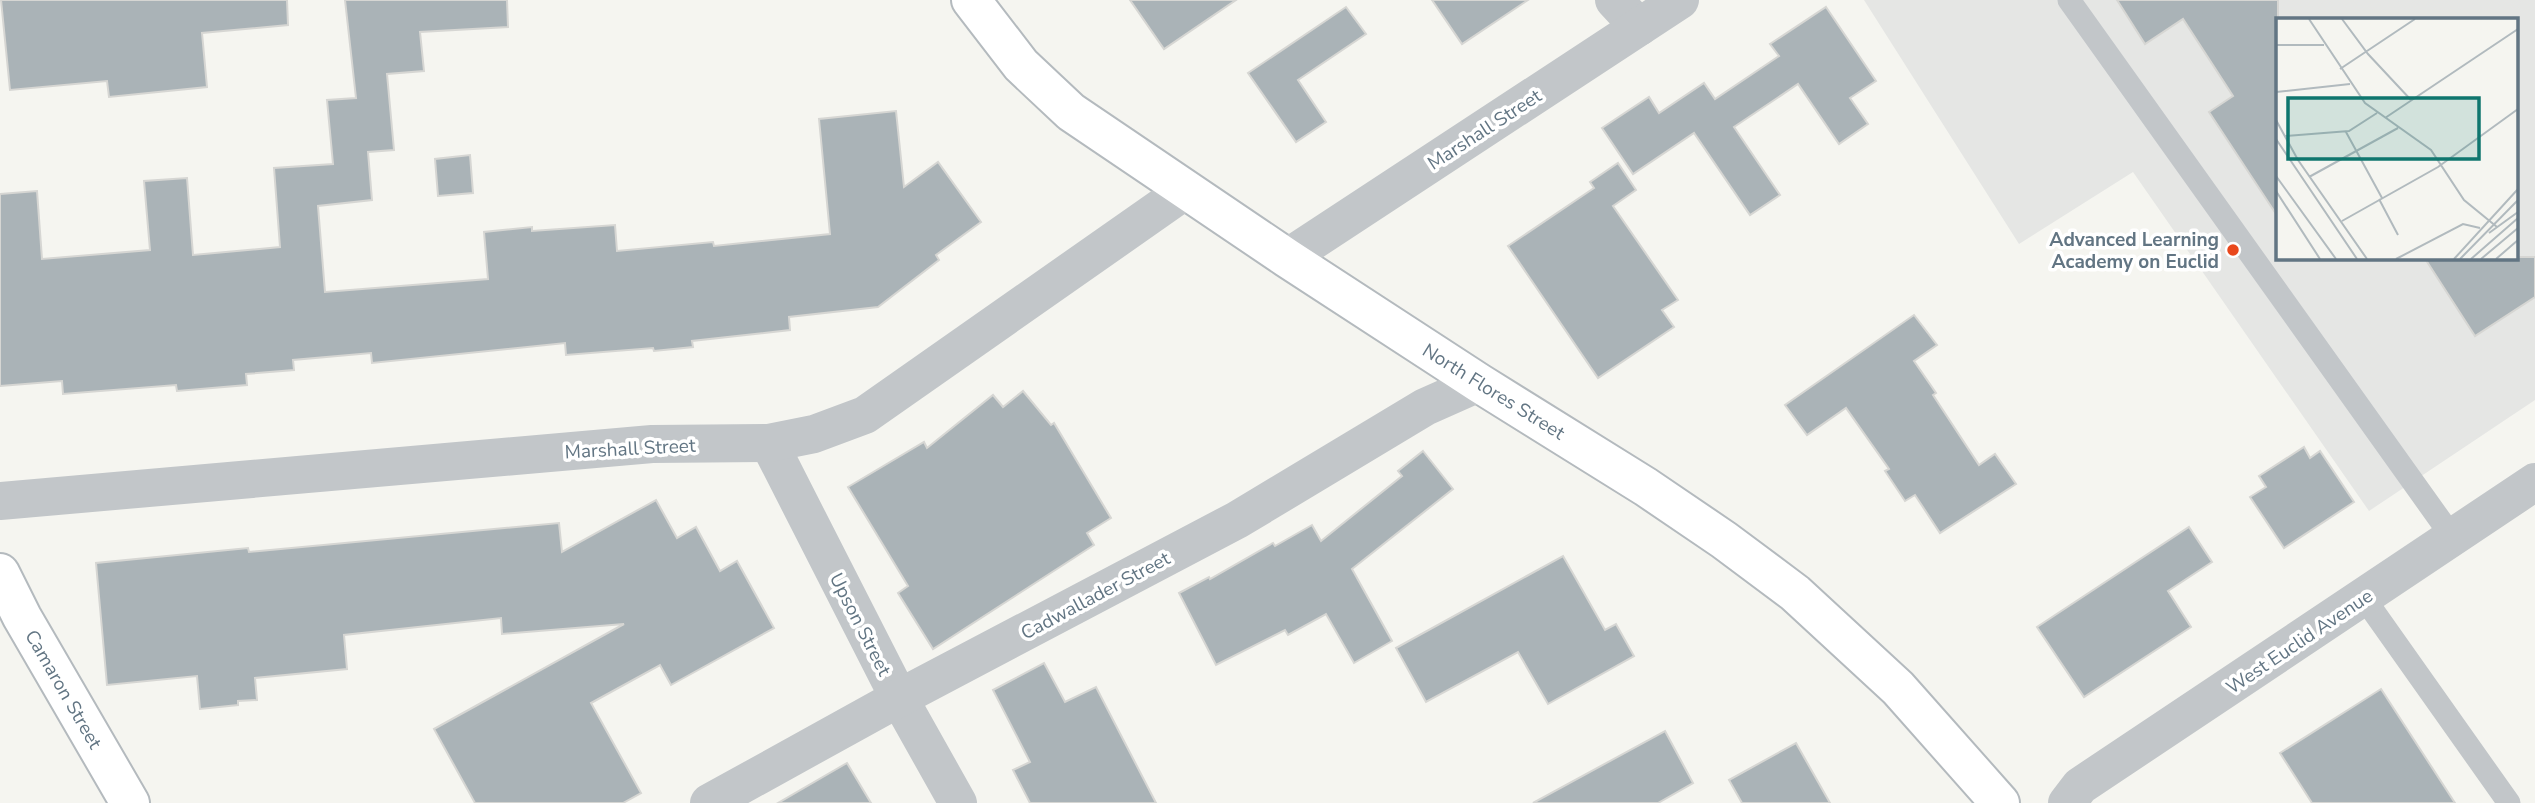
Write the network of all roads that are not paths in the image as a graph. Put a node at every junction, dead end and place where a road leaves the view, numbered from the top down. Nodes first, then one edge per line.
1 (971, 0) edge
2 (1680, 0) edge
3 (2068, 0) edge
4 (1626, 14) edge
5 (1186, 190) junction
6 (1287, 258) junction
7 (1479, 383) junction
8 (769, 443) junction
9 (2535, 482) edge
10 (0, 501) edge
11 (2453, 538) junction
12 (0, 573) edge
13 (2364, 598) junction
14 (899, 698) junction
15 (130, 803) edge
16 (709, 803) edge
17 (958, 803) edge
18 (2000, 803) edge
19 (2067, 803) edge
20 (2509, 803) edge

1 - 5 main road, North Flores Street
2 - 4 street, Marshall Street
3 - 11 lane
4 - 6 street, Marshall Street
5 - 6 main road, North Flores Street
5 - 8 street, Marshall Street
6 - 7 main road, North Flores Street
7 - 14 street, Cadwallader Street
7 - 18 main road, North Flores Street
8 - 10 street, Marshall Street
8 - 14 street, Upson Street
9 - 11 street, West Euclid Avenue
11 - 13 street, West Euclid Avenue
12 - 15 main road, Camaron Street
13 - 19 street, West Euclid Avenue
13 - 20 lane
14 - 16 street, Cadwallader Street
14 - 17 street, Upson Street

